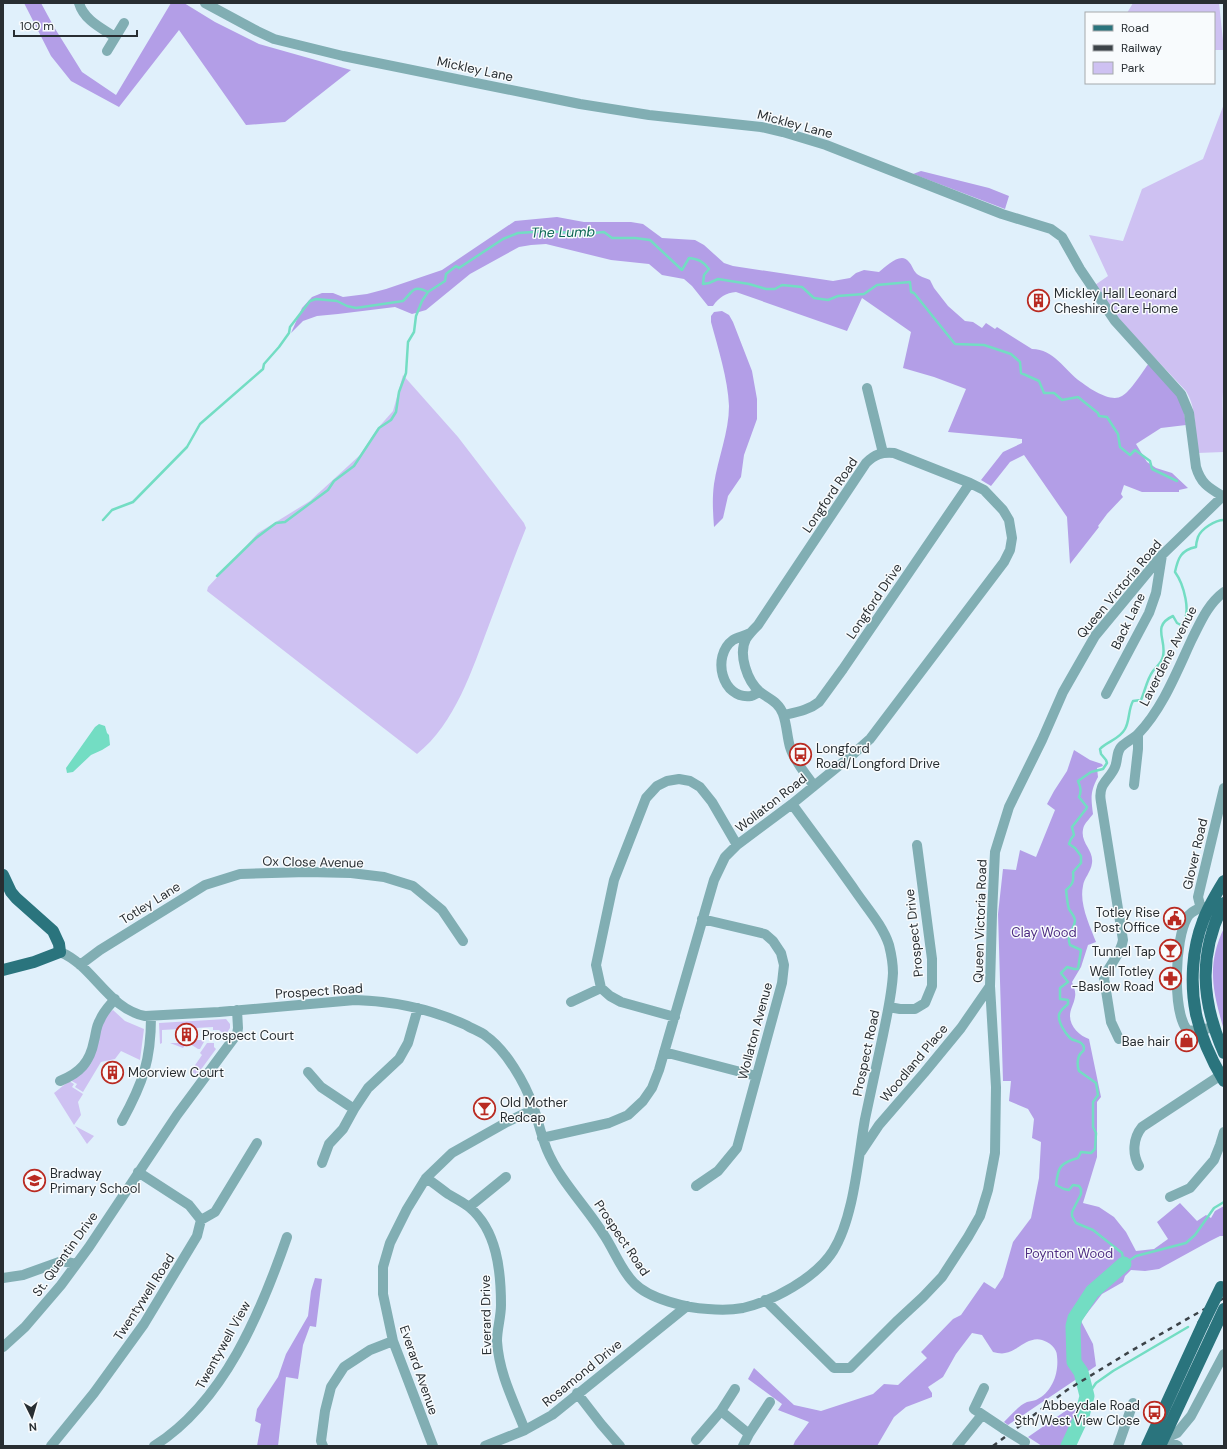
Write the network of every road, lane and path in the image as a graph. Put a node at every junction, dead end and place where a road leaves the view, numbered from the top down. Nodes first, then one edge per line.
1 (79, 3) edge
2 (205, 3) edge
3 (124, 23) dead end
4 (115, 37) junction
5 (107, 50) dead end
6 (867, 388) dead end
7 (882, 453) junction
8 (970, 483) junction
9 (1224, 497) edge
10 (1162, 555) junction
11 (1224, 592) edge
12 (750, 633) junction
13 (760, 692) junction
14 (1106, 694) dead end
15 (784, 715) junction
16 (1138, 735) junction
17 (1134, 785) dead end
18 (814, 786) junction
19 (1224, 788) edge
20 (792, 804) junction
21 (737, 845) junction
22 (917, 845) dead end
23 (240, 874) joint
24 (3, 875) edge
25 (1224, 881) edge
26 (1224, 903) edge
27 (1209, 911) junction
28 (702, 919) junction
29 (462, 936) dead end
30 (60, 952) junction
31 (80, 965) junction
32 (3, 970) edge
33 (990, 986) junction
34 (601, 988) junction
35 (115, 1000) junction
36 (570, 1002) dead end
37 (889, 1007) junction
38 (418, 1008) junction
39 (237, 1010) junction
40 (151, 1017) junction
41 (675, 1017) junction
42 (1214, 1027) junction
43 (1202, 1031) junction
44 (1118, 1039) dead end
45 (664, 1052) junction
46 (1224, 1053) edge
47 (308, 1072) dead end
48 (756, 1076) junction
49 (1223, 1077) edge
50 (60, 1081) dead end
51 (354, 1109) junction
52 (534, 1109) junction
53 (865, 1120) junction
54 (122, 1121) dead end
55 (879, 1126) junction
56 (1224, 1132) edge
57 (542, 1138) junction
58 (256, 1143) dead end
59 (859, 1156) junction
60 (322, 1163) dead end
61 (1139, 1166) dead end
62 (138, 1172) junction
63 (506, 1177) dead end
64 (426, 1178) junction
65 (696, 1186) dead end
66 (1170, 1197) dead end
67 (469, 1207) junction
68 (201, 1220) junction
69 (288, 1237) dead end
70 (76, 1264) junction
71 (3, 1278) edge
72 (1222, 1284) edge
73 (765, 1300) junction
74 (687, 1306) junction
75 (1222, 1313) edge
76 (393, 1341) junction
77 (3, 1347) edge
78 (1224, 1354) edge
79 (736, 1388) dead end
80 (984, 1388) dead end
81 (1187, 1392) junction
82 (578, 1393) junction
83 (1201, 1398) junction
84 (770, 1402) dead end
85 (1133, 1403) dead end
86 (721, 1411) junction
87 (982, 1415) junction
88 (525, 1430) junction
89 (749, 1434) junction
90 (696, 1440) dead end
91 (1159, 1440) edge
92 (1028, 1444) edge
93 (51, 1446) edge
94 (154, 1446) edge
95 (323, 1446) edge
96 (433, 1446) edge
97 (484, 1446) edge
98 (620, 1446) edge
99 (744, 1446) edge
100 (957, 1446) edge
101 (1118, 1446) edge
102 (1147, 1446) edge
103 (1178, 1446) edge

1 - 4 street
2 - 9 street, Mickley Lane
3 - 4 street
4 - 5 street
6 - 7 street
7 - 8 street
7 - 12 street, Longford Road
8 - 15 street, Longford Drive
8 - 18 street, Wollaton Road
9 - 10 street, Queen Victoria Road
10 - 14 street, Back Lane
10 - 33 street, Queen Victoria Road
11 - 16 street, Laverdene Avenue
12 - 13 street, Longford Road
12 - 13 street, Longford Road
13 - 15 street, Longford Road
15 - 18 street, Longford Road
16 - 17 street
16 - 44 street, Laverdene Avenue
18 - 20 street, Wollaton Road
19 - 27 street, Glover Road
20 - 21 street, Wollaton Road
20 - 37 street, Prospect Road
21 - 28 street, Wollaton Road
21 - 34 street
22 - 37 street, Prospect Drive
23 - 29 street, Ox Close Avenue
23 - 31 street, Totley Lane
24 - 30 main road
25 - 27 main road
26 - 27 main road
27 - 42 main road
27 - 43 main road
27 - 43 street
28 - 41 street, Wollaton Road
28 - 48 street, Wollaton Avenue
30 - 31 street, Prospect Road
30 - 32 main road
31 - 35 street, Prospect Road
33 - 55 street, Woodland Place
33 - 73 street, Queen Victoria Road
34 - 36 street
34 - 41 street
35 - 40 street, Prospect Road
35 - 50 street
37 - 53 street, Prospect Road
38 - 39 street, Prospect Road
38 - 51 street
38 - 52 street, Prospect Road
39 - 40 street, Prospect Road
39 - 62 street, St. Quentin Drive
40 - 54 street
41 - 45 street, Wollaton Road
42 - 43 street
42 - 46 main road
43 - 49 main road
45 - 48 street
45 - 57 street, Wollaton Road
47 - 51 street
48 - 65 street, Wollaton Avenue
49 - 61 street
51 - 60 street
52 - 57 street, Prospect Road
52 - 64 street, Everard Avenue
53 - 55 street
53 - 59 street, Prospect Road
55 - 59 street, Woodland Place
56 - 66 street
57 - 74 street, Prospect Road
58 - 68 street
59 - 73 street, Prospect Road
62 - 68 street
62 - 70 street, St. Quentin Drive
63 - 67 street
64 - 67 street, Everard Drive
64 - 76 street, Everard Avenue
67 - 88 street, Everard Drive
68 - 93 street, Twentywell Road
69 - 94 street, Twentywell View
70 - 71 street
70 - 77 street, St. Quentin Drive
72 - 91 main road, bridge
73 - 74 street, Prospect Road
74 - 82 street, Rosamond Drive
75 - 81 main road
76 - 95 street
76 - 96 street, Everard Avenue
78 - 83 street
79 - 86 street
80 - 87 street
81 - 83 street
81 - 91 main road
82 - 88 street, Rosamond Drive
82 - 98 street
83 - 91 street
84 - 89 street
85 - 101 street
86 - 89 street
86 - 90 street
87 - 92 street, bridge
87 - 100 street
88 - 97 street, Rosamond Drive
89 - 99 street
91 - 102 main road
91 - 103 street

